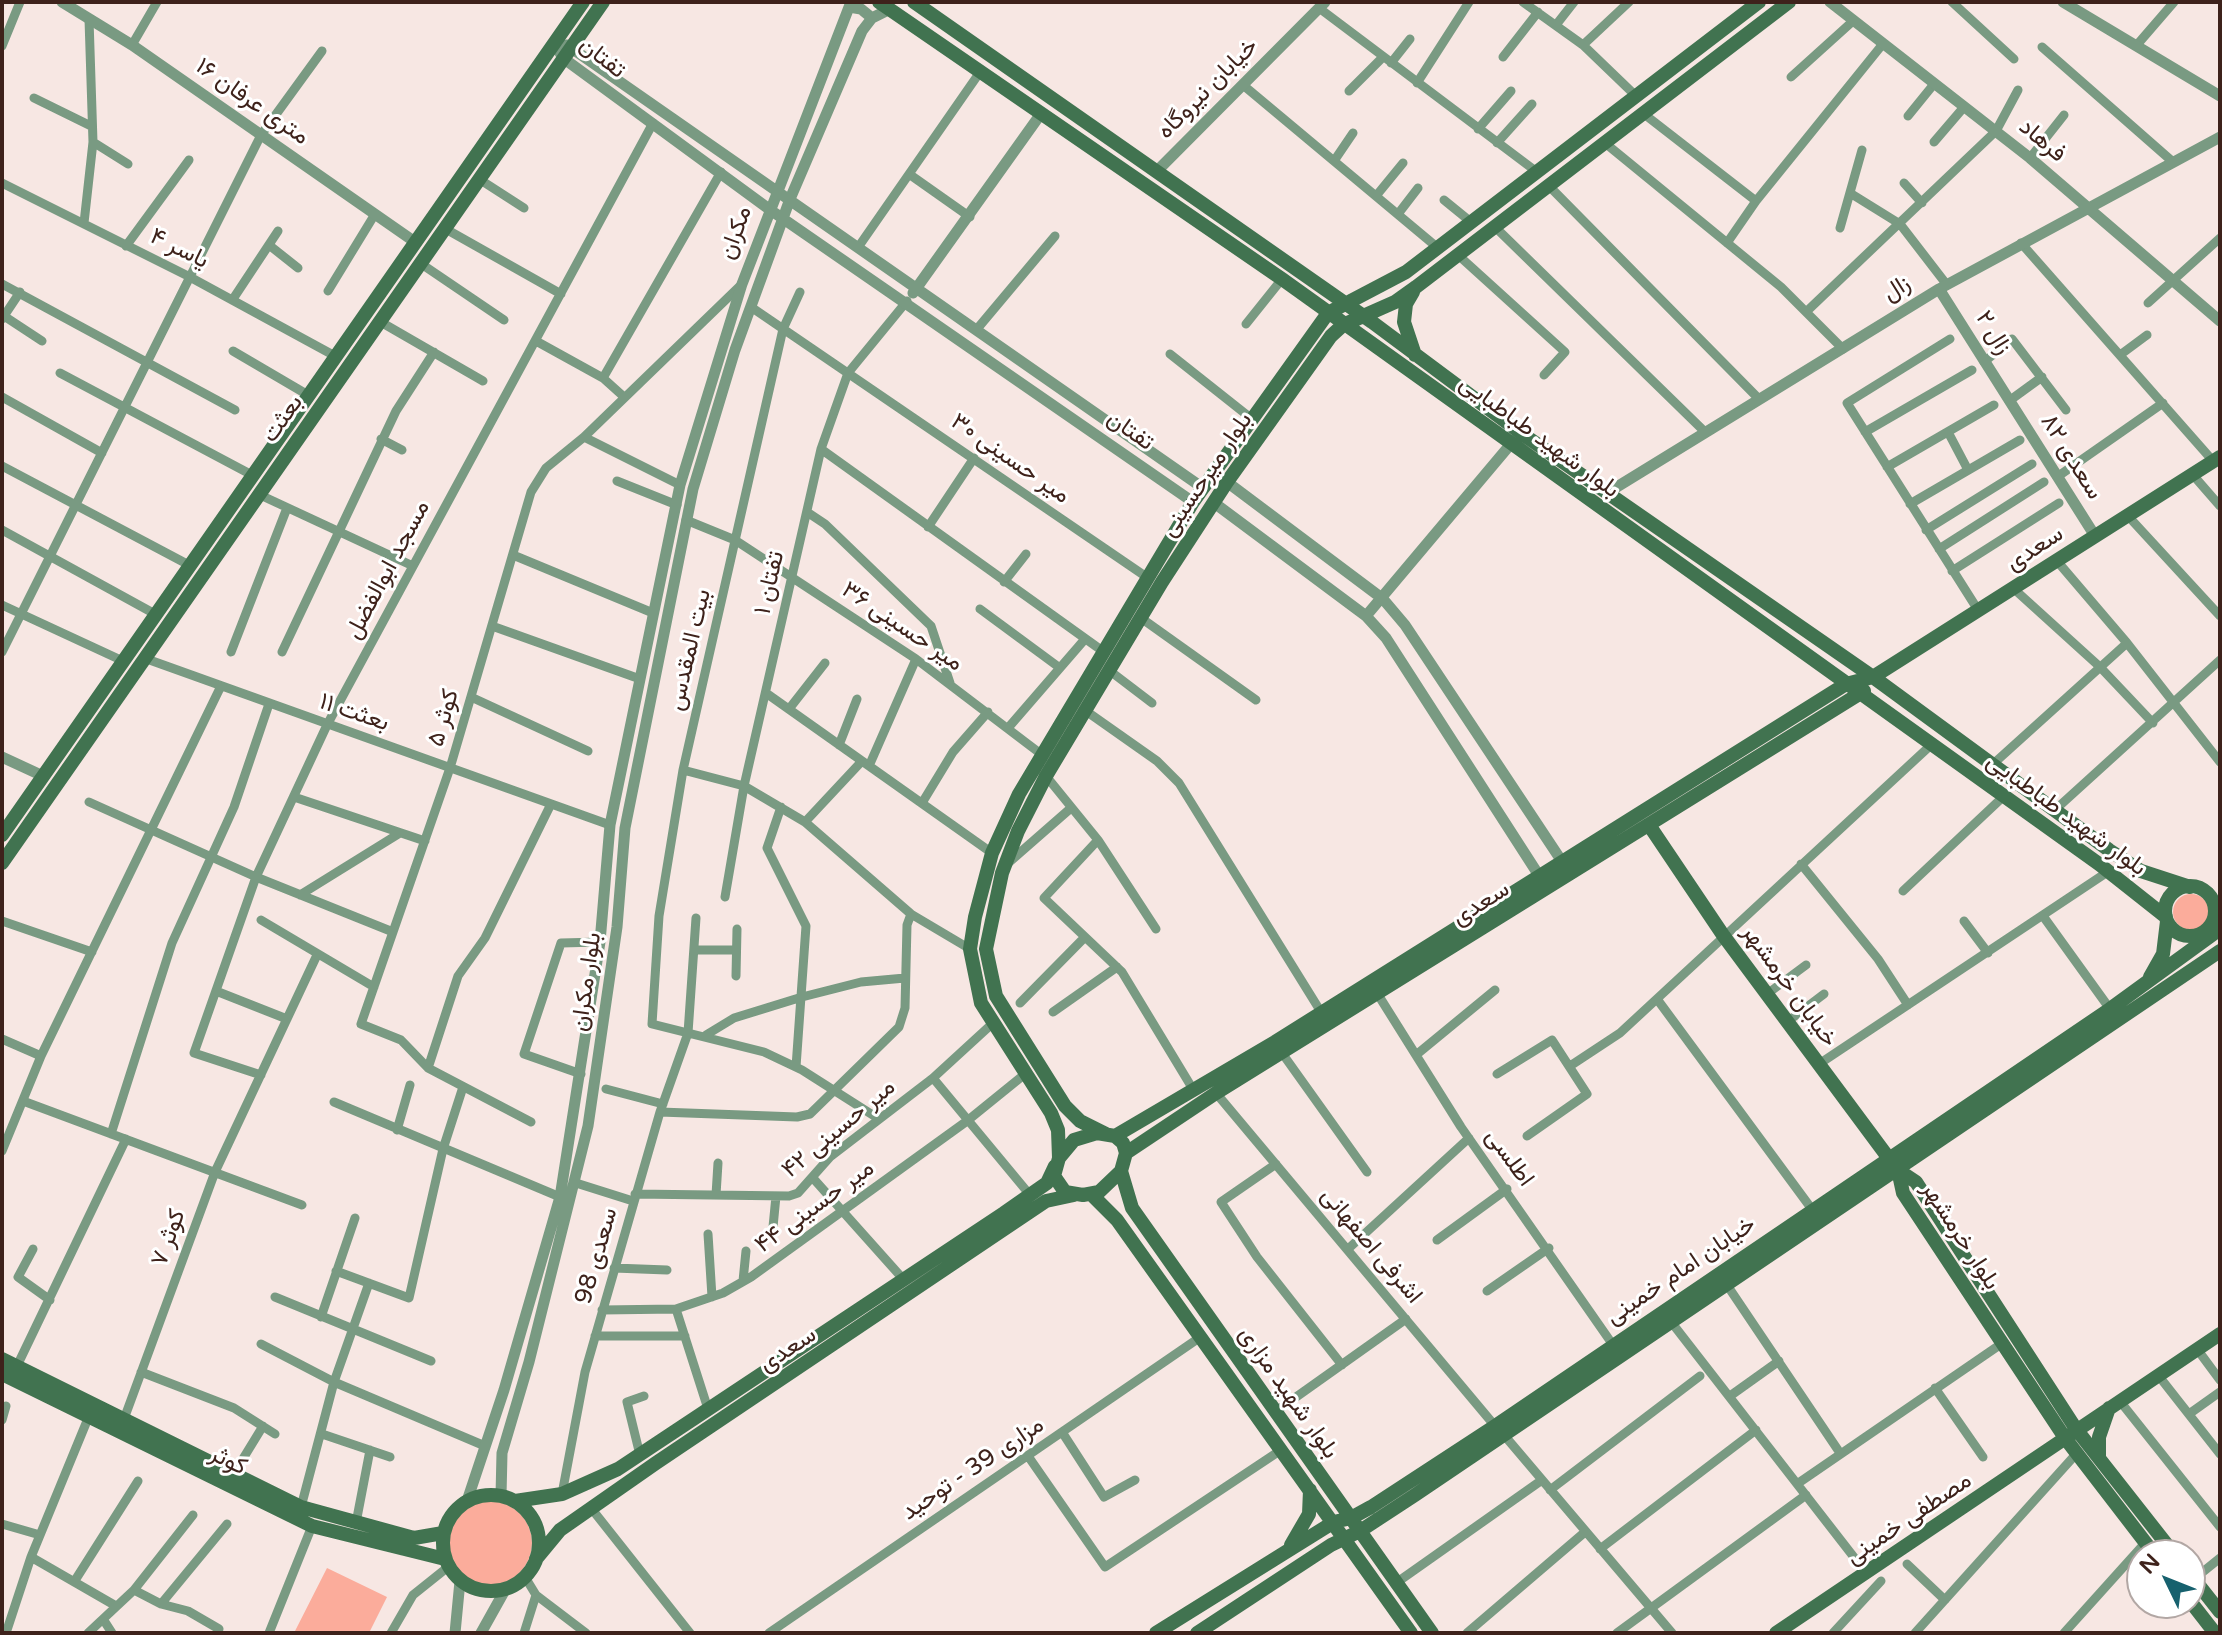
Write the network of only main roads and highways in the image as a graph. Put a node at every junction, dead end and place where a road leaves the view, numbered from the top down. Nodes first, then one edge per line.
1 (583, 2) edge
2 (603, 2) edge
3 (914, 2) edge
4 (1759, 2) edge
5 (1789, 2) edge
6 (884, 6) edge
7 (1723, 29) junction
8 (1734, 44) junction
9 (1382, 287) junction
10 (1416, 287) junction
11 (1395, 302) junction
12 (1345, 304) junction
13 (1328, 313) junction
14 (1362, 317) junction
15 (1343, 325) junction
16 (1415, 355) junction
17 (322, 374) junction
18 (336, 383) junction
19 (1267, 398) junction
20 (1281, 407) junction
21 (1516, 438) junction
22 (2217, 459) edge
23 (1873, 677) junction
24 (1846, 684) junction
25 (1861, 695) junction
26 (1649, 825) junction
27 (2, 835) edge
28 (2, 863) edge
29 (2190, 887) junction
30 (2214, 894) edge
31 (2167, 919) junction
32 (2210, 932) edge
33 (2220, 951) edge
34 (2196, 968) junction
35 (2147, 982) junction
36 (1110, 1135) junction
37 (1126, 1153) junction
38 (1888, 1158) junction
39 (1057, 1162) junction
40 (1898, 1170) junction
41 (1121, 1171) junction
42 (1074, 1195) junction
43 (1092, 1195) junction
44 (2220, 1334) edge
45 (2, 1359) edge
46 (2, 1374) edge
47 (2114, 1403) junction
48 (1500, 1430) junction
49 (2070, 1433) junction
50 (2099, 1458) junction
51 (1310, 1490) junction
52 (508, 1498) junction
53 (1351, 1518) junction
54 (1334, 1522) junction
55 (1360, 1531) junction
56 (443, 1533) junction
57 (1344, 1538) junction
58 (2142, 1539) edge
59 (2162, 1539) edge
60 (1285, 1552) junction
61 (536, 1559) junction
62 (446, 1563) junction
63 (2206, 1594) edge
64 (2220, 1612) edge
65 (1156, 1633) edge
66 (1197, 1633) edge
67 (1411, 1633) edge
68 (1432, 1633) edge
69 (1776, 1633) edge

1 - 17 main road, بعثت
2 - 18 main road, بعثت
3 - 12 main road, بلوار شهید طباطبایی
4 - 7 main road, بلوار میرحسینی
5 - 8 main road, بلوار میرحسینی
6 - 13 main road, بلوار شهید طباطبایی
7 - 8 main road
7 - 9 main road, بلوار میرحسینی
8 - 10 main road, بلوار میرحسینی
9 - 11 main road
9 - 12 main road, بلوار میرحسینی
10 - 11 main road, بلوار میرحسینی
10 - 16 main road
11 - 14 main road, بلوار میرحسینی
12 - 13 main road, بلوار میرحسینی
12 - 14 main road, بلوار شهید طباطبایی
13 - 15 main road, بلوار شهید طباطبایی
13 - 19 main road, بلوار میرحسینی
14 - 15 main road, بلوار میرحسینی
14 - 16 main road, بلوار شهید طباطبایی
15 - 20 main road, بلوار میرحسینی
15 - 21 main road, بلوار شهید طباطبایی
16 - 21 main road, بلوار شهید طباطبایی
17 - 18 main road
17 - 27 main road, بعثت
18 - 28 main road, بعثت
19 - 20 main road
19 - 39 main road, بلوار میرحسینی
20 - 36 main road, بلوار میرحسینی
21 - 23 main road, بلوار شهید طباطبایی
21 - 24 main road, بلوار شهید طباطبایی
22 - 23 main road, سعدی
23 - 24 main road, سعدی
23 - 25 main road
23 - 29 main road, بلوار شهید طباطبایی
24 - 25 main road, بلوار شهید طباطبایی
24 - 36 main road, سعدی
25 - 26 main road, سعدی
25 - 31 main road, بلوار شهید طباطبایی
26 - 37 main road, سعدی
26 - 38 main road, خیابان خرمشهر
29 - 30 main road
29 - 31 main road
30 - 32 main road
31 - 32 main road
31 - 35 main road
32 - 34 main road
32 - 35 main road, خیابان امام خمینی
33 - 34 main road, خیابان امام خمینی
34 - 40 main road, خیابان امام خمینی
35 - 38 main road, خیابان امام خمینی
36 - 37 main road
36 - 39 main road
37 - 41 main road
38 - 40 main road, خیابان خرمشهر
38 - 48 main road, خیابان امام خمینی
39 - 42 main road
39 - 52 main road, سعدی
40 - 48 main road, خیابان امام خمینی
40 - 49 main road, بلوار خرمشهر
40 - 49 main road, بلوار خرمشهر
41 - 43 main road
41 - 53 main road, بلوار شهید مزاری
42 - 43 main road
42 - 61 main road, سعدی
43 - 51 main road, بلوار شهید مزاری
44 - 47 main road, مصطفی خمینی
45 - 56 main road, کوثر
46 - 62 main road, کوثر
47 - 49 main road, مصطفی خمینی
47 - 50 main road
48 - 53 main road, خیابان امام خمینی
48 - 55 main road, خیابان امام خمینی
49 - 50 main road, بلوار خرمشهر
49 - 58 main road, بلوار خرمشهر
49 - 69 main road, مصطفی خمینی
50 - 59 main road, بلوار خرمشهر
51 - 54 main road, بلوار شهید مزاری
51 - 60 main road
52 - 56 main road
52 - 61 main road
53 - 54 main road, خیابان امام خمینی
53 - 55 main road, بلوار شهید مزاری
54 - 57 main road, بلوار شهید مزاری
54 - 60 main road, خیابان امام خمینی
55 - 57 main road, خیابان امام خمینی
55 - 68 main road, بلوار شهید مزاری
56 - 62 main road
57 - 66 main road, خیابان امام خمینی
57 - 67 main road, بلوار شهید مزاری
60 - 65 main road, خیابان امام خمینی
61 - 62 main road
63 - 64 main road

